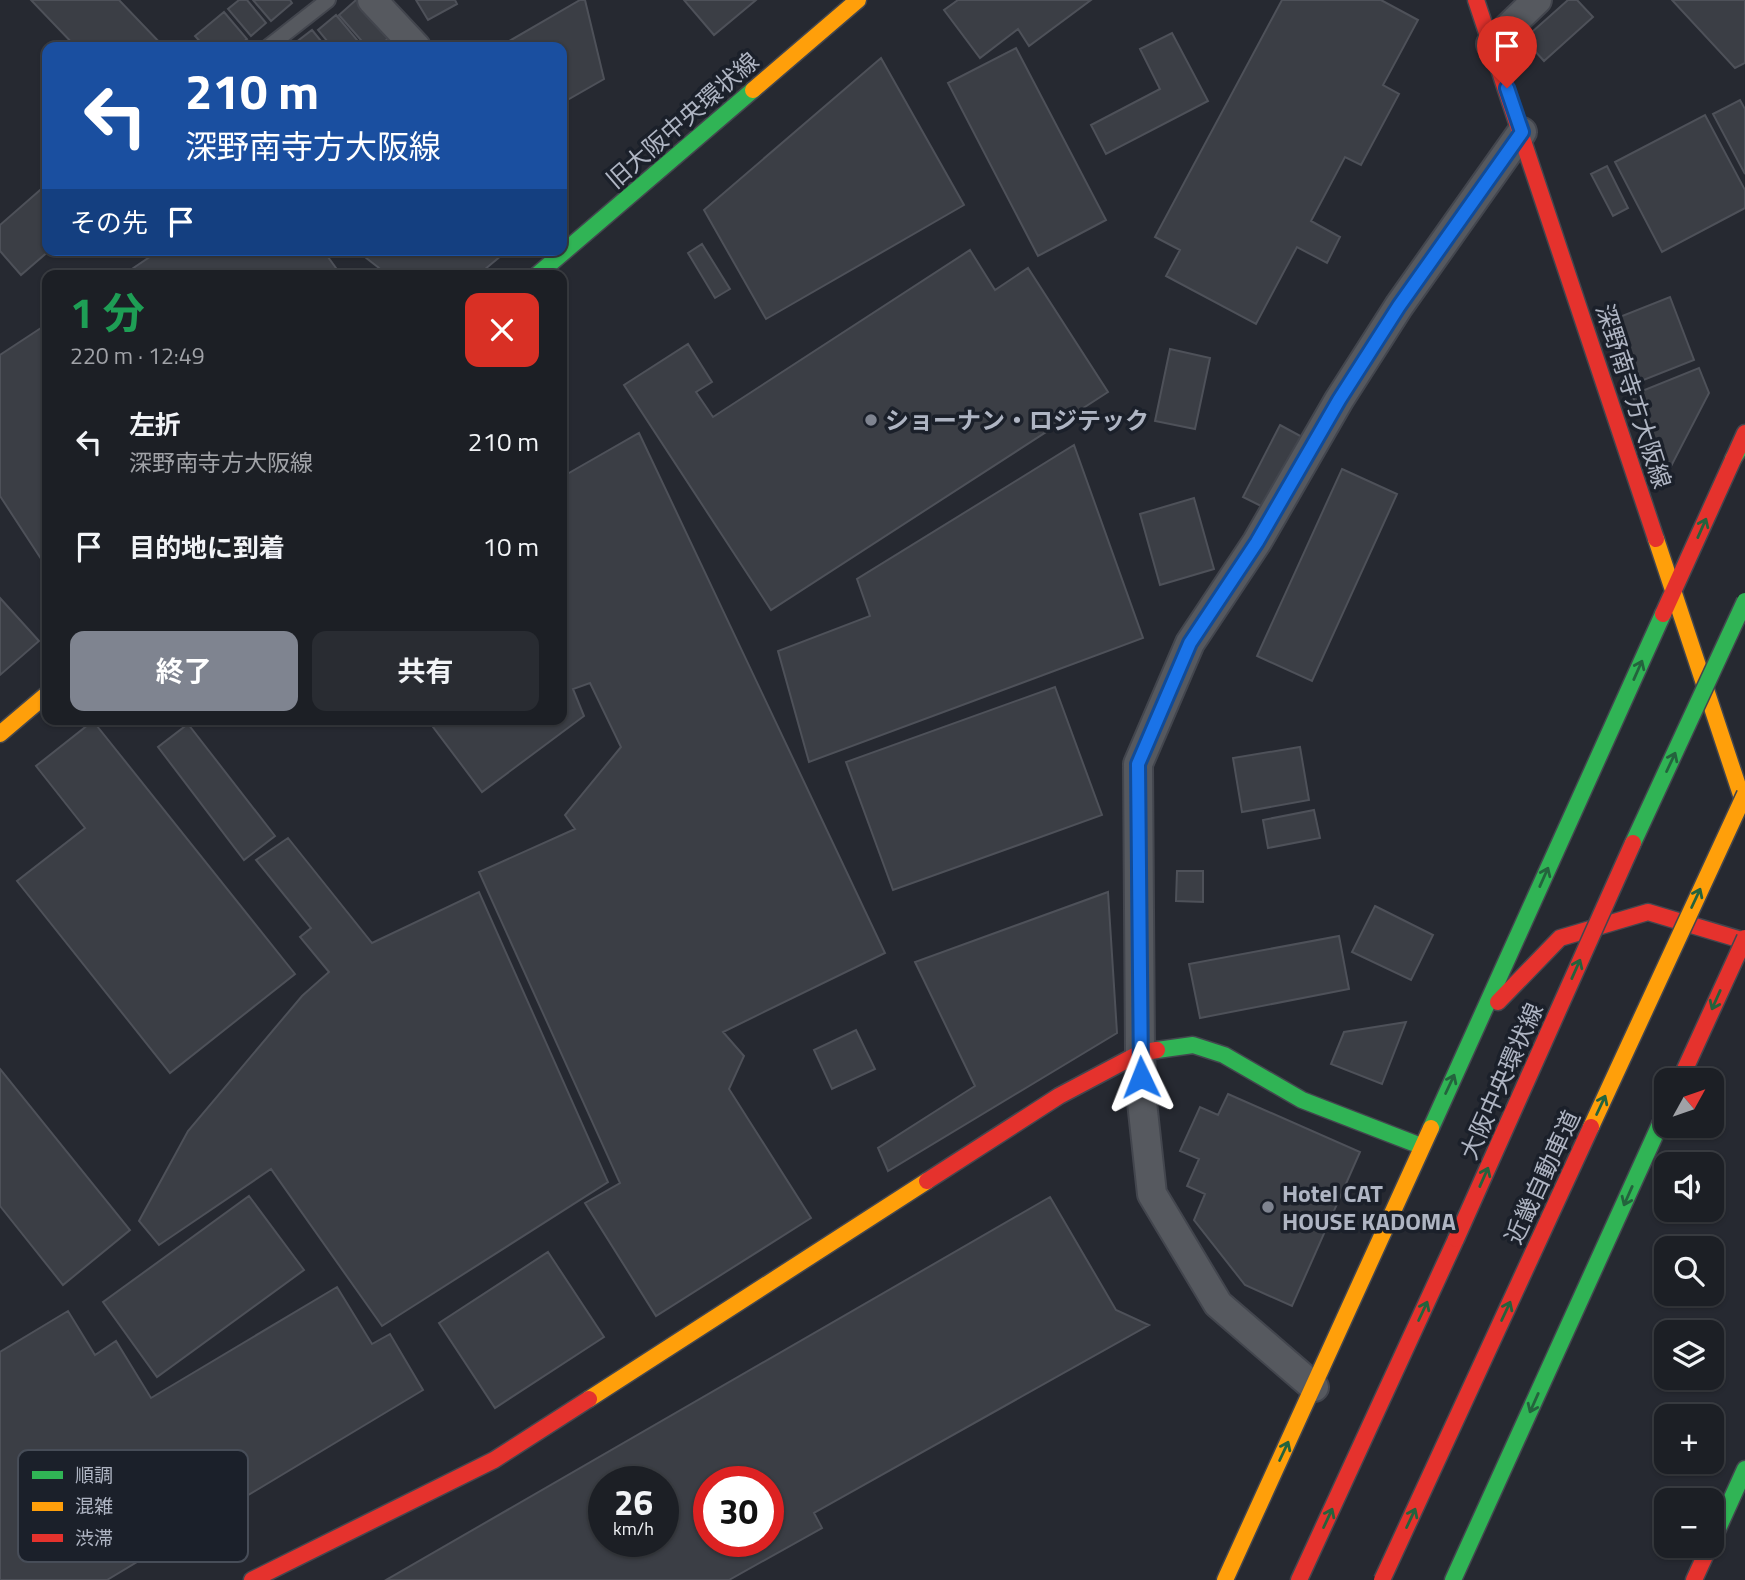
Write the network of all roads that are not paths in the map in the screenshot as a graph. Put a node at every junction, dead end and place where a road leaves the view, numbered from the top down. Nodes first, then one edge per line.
1 (328, 0) edge
2 (372, 0) edge
3 (858, 0) edge
4 (1476, 0) edge
5 (1537, 0) edge
6 (274, 42) edge
7 (411, 42) edge
8 (1491, 44) junction
9 (1522, 132) junction
10 (567, 249) edge
11 (559, 256) edge
12 (543, 270) edge
13 (1745, 433) edge
14 (1745, 441) edge
15 (1734, 458) junction
16 (1675, 590) junction
17 (1745, 601) edge
18 (42, 698) edge
19 (0, 734) edge
20 (1745, 794) edge
21 (1745, 807) edge
22 (1745, 939) edge
23 (1479, 1021) junction
24 (1140, 1053) junction
25 (1686, 1068) edge
26 (1654, 1137) edge
27 (1421, 1146) junction
28 (1314, 1387) junction
29 (1745, 1469) edge
30 (1724, 1515) edge
31 (1704, 1558) edge
32 (252, 1580) edge
33 (1225, 1580) edge
34 (1299, 1580) edge
35 (1382, 1580) edge
36 (1453, 1580) edge
37 (1694, 1580) edge

1 - 6 lane
2 - 7 street
3 - 10 main road, 旧大阪中央環状線
4 - 8 main road, 深野南寺方大阪線
5 - 8 street
8 - 9 main road, 深野南寺方大阪線
9 - 16 main road, 深野南寺方大阪線
9 - 24 street
11 - 12 main road, 旧大阪中央環状線
13 - 15 main road
14 - 15 main road
16 -> 15 main road
16 - 21 main road, 深野南寺方大阪線
23 -> 16 main road
34 -> 17 main road, 大阪中央環状線, bridge
18 - 19 main road
35 -> 20 main road, 近畿自動車道, bridge
22 - 23 main road
22 -> 25 main road, bridge
27 -> 23 main road
24 - 27 main road
24 - 28 street
24 - 32 main road
26 -> 36 main road
27 - 28 main road
33 -> 28 main road
29 - 30 main road
31 - 37 main road

